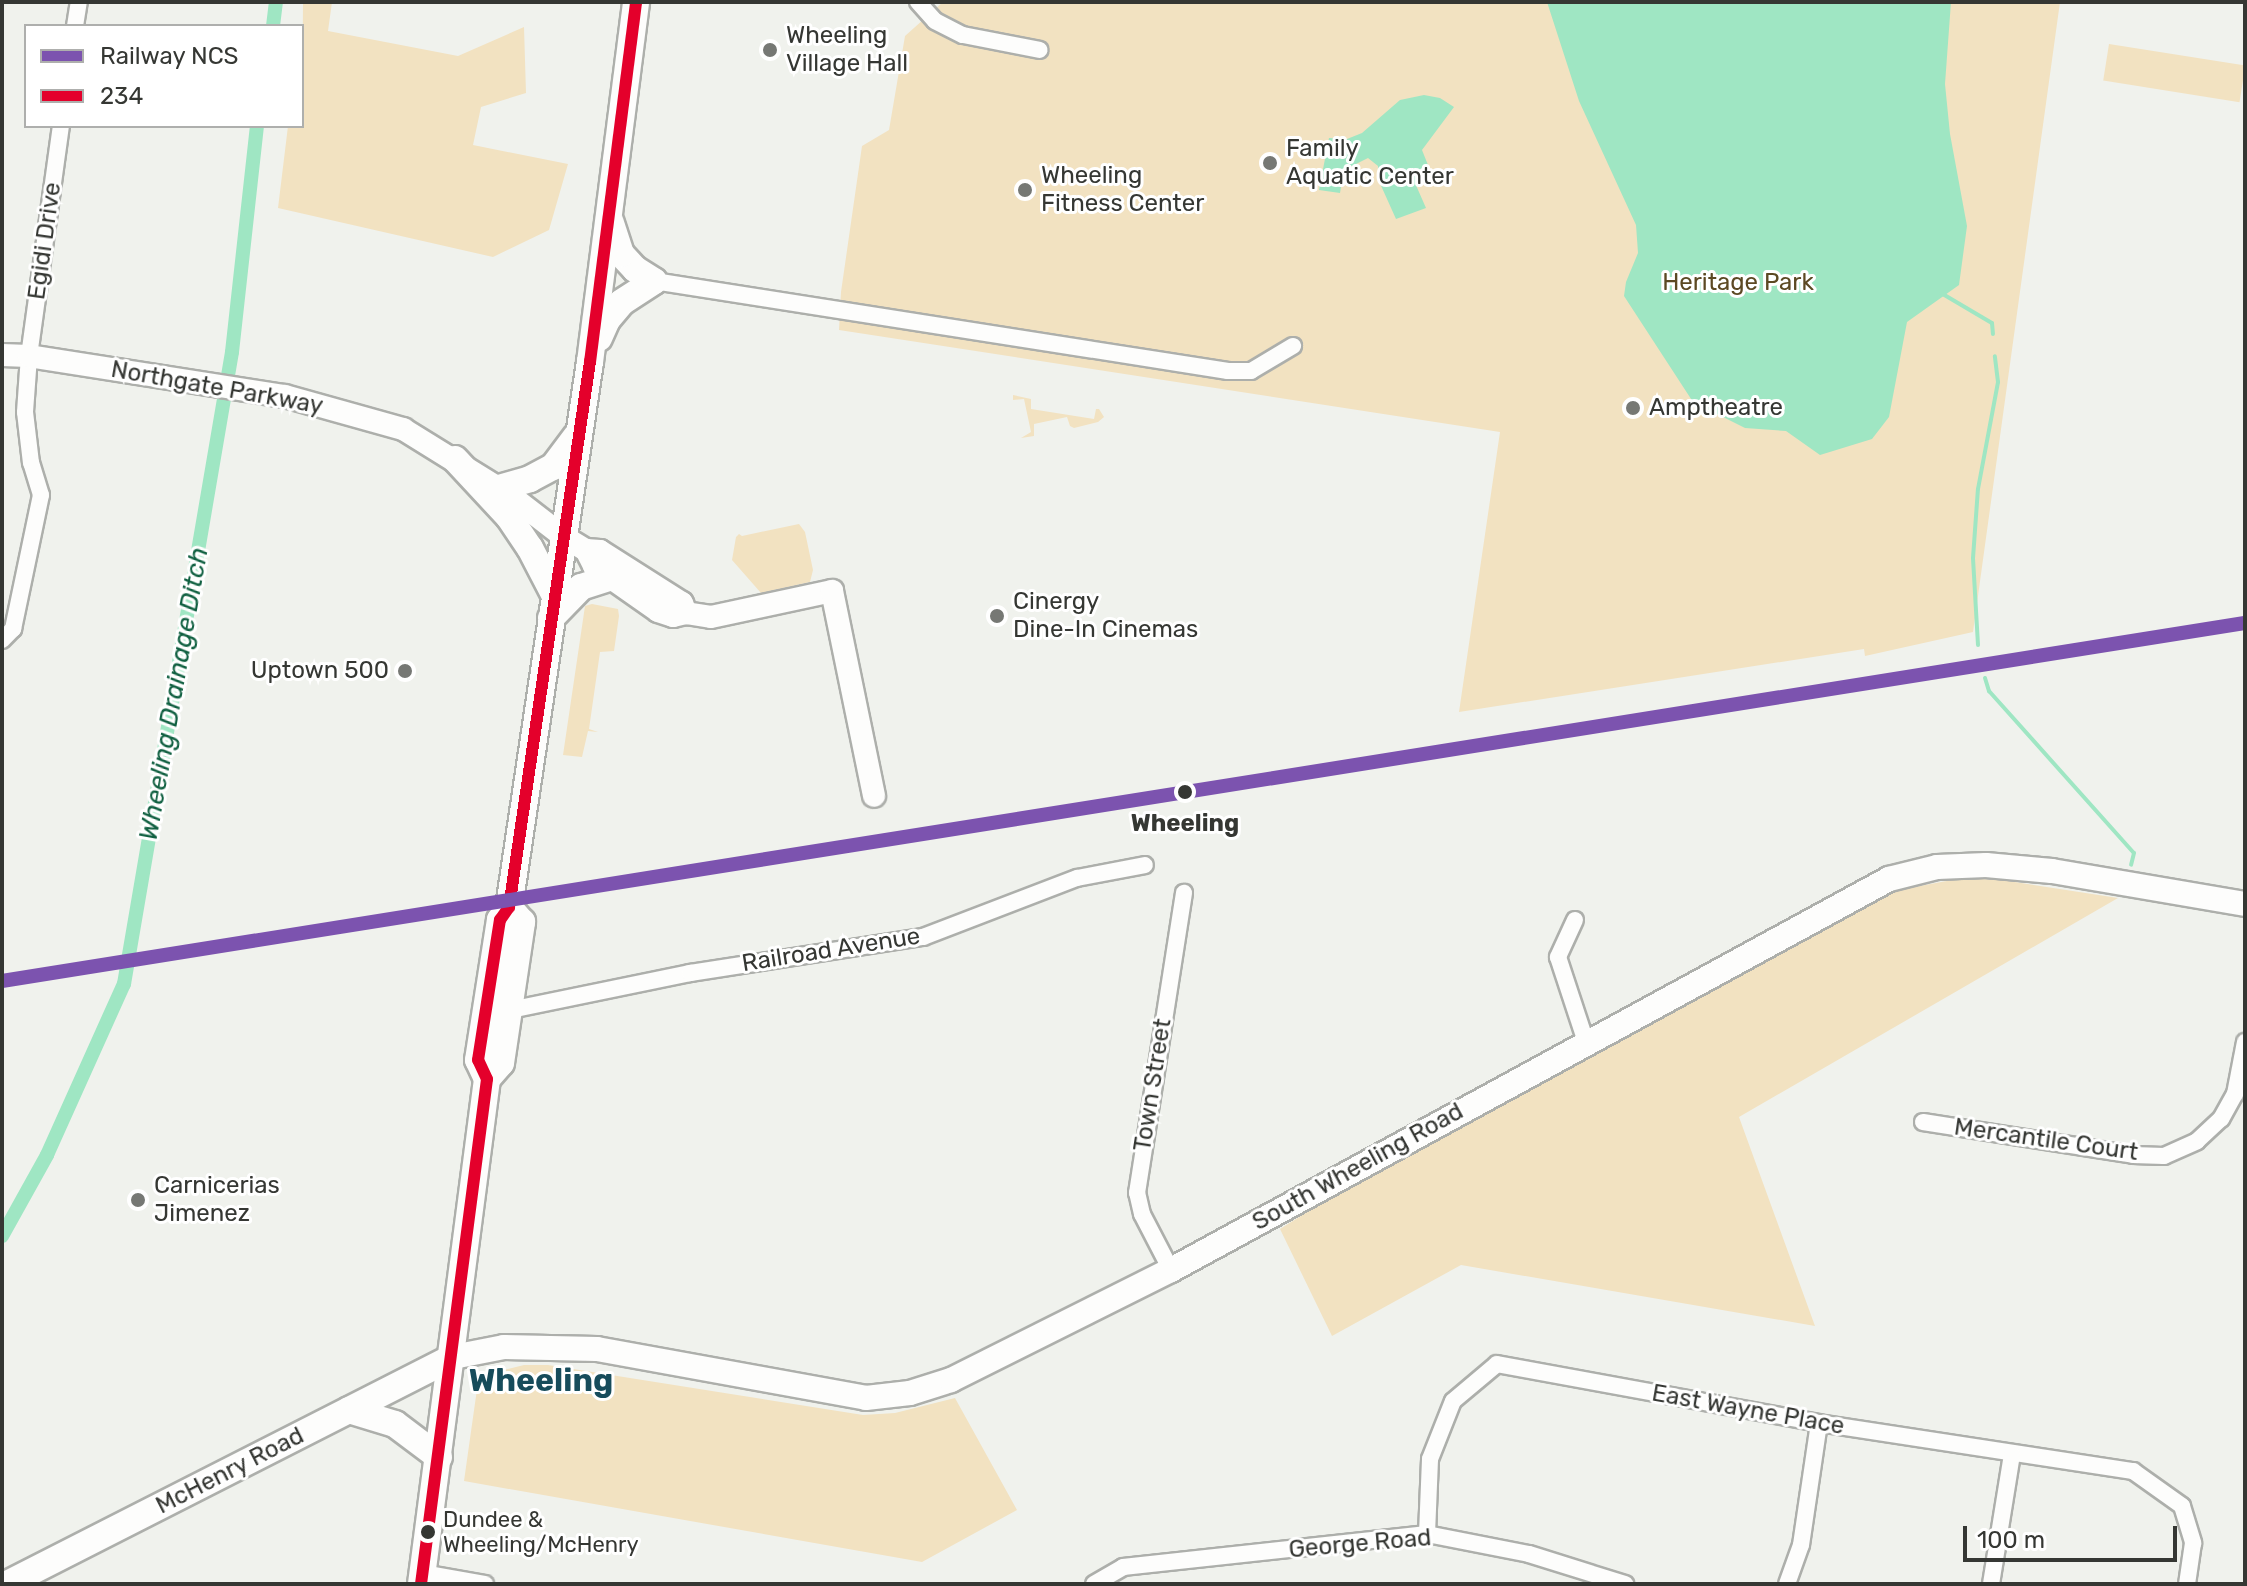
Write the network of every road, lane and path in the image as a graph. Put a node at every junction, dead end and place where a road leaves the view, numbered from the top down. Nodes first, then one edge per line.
1 (79, 2) edge
2 (636, 2) edge
3 (918, 2) edge
4 (75, 24) edge
5 (1040, 50) dead end
6 (61, 128) edge
7 (609, 216) junction
8 (654, 281) junction
9 (1293, 346) dead end
10 (2, 355) edge
11 (29, 356) junction
12 (590, 362) junction
13 (578, 434) junction
14 (455, 459) junction
15 (499, 488) junction
16 (575, 544) junction
17 (611, 577) junction
18 (553, 607) junction
19 (686, 613) junction
20 (2, 640) edge
21 (874, 796) dead end
22 (1145, 865) dead end
23 (1184, 893) dead end
24 (2245, 904) edge
25 (509, 907) junction
26 (1575, 920) dead end
27 (510, 1010) junction
28 (1586, 1042) junction
29 (2245, 1042) edge
30 (487, 1079) junction
31 (1923, 1122) dead end
32 (1171, 1270) junction
33 (453, 1357) junction
34 (349, 1410) junction
35 (1819, 1423) junction
36 (2012, 1455) junction
37 (439, 1457) junction
38 (1427, 1534) junction
39 (422, 1578) edge
40 (7, 1584) edge
41 (485, 1584) edge
42 (1094, 1584) edge
43 (1625, 1584) edge
44 (1787, 1584) edge
45 (1991, 1584) edge
46 (2187, 1584) edge

1 - 4 street
2 - 7 main road
3 - 5 street
6 - 11 street, Egidi Drive
7 - 8 main road
7 - 12 main road
8 - 9 street
8 - 12 main road
10 - 11 street, Northgate Parkway
11 - 14 street, Northgate Parkway
11 - 20 street, Egidi Drive
12 - 13 main road
13 - 15 main road
13 - 16 main road
14 - 15 street, Northgate Parkway
14 - 18 main road
15 - 16 street, Northgate Parkway
16 - 17 street, Northgate Parkway
16 - 18 main road
16 - 19 street, Northgate Parkway
17 - 18 main road
17 - 19 street, Northgate Parkway
18 - 25 main road
19 - 21 street, Northgate Parkway
22 - 27 street, Railroad Avenue
23 - 32 street, Town Street
24 - 28 main road, South Wheeling Road
25 - 27 main road
25 - 30 main road
26 - 28 street
27 - 30 main road
28 - 32 main road, South Wheeling Road
29 - 31 street, Mercantile Court
30 - 33 main road
32 - 33 main road, South Wheeling Road
33 - 34 main road, McHenry Road
33 - 37 main road
34 - 37 main road
34 - 40 main road, McHenry Road
35 - 36 street, East Wayne Place
35 - 38 street, East Wayne Place
35 - 44 street
36 - 45 street
36 - 46 street, East Wayne Place
37 - 39 main road
38 - 42 street, George Road
38 - 43 street, George Road
39 - 41 street

